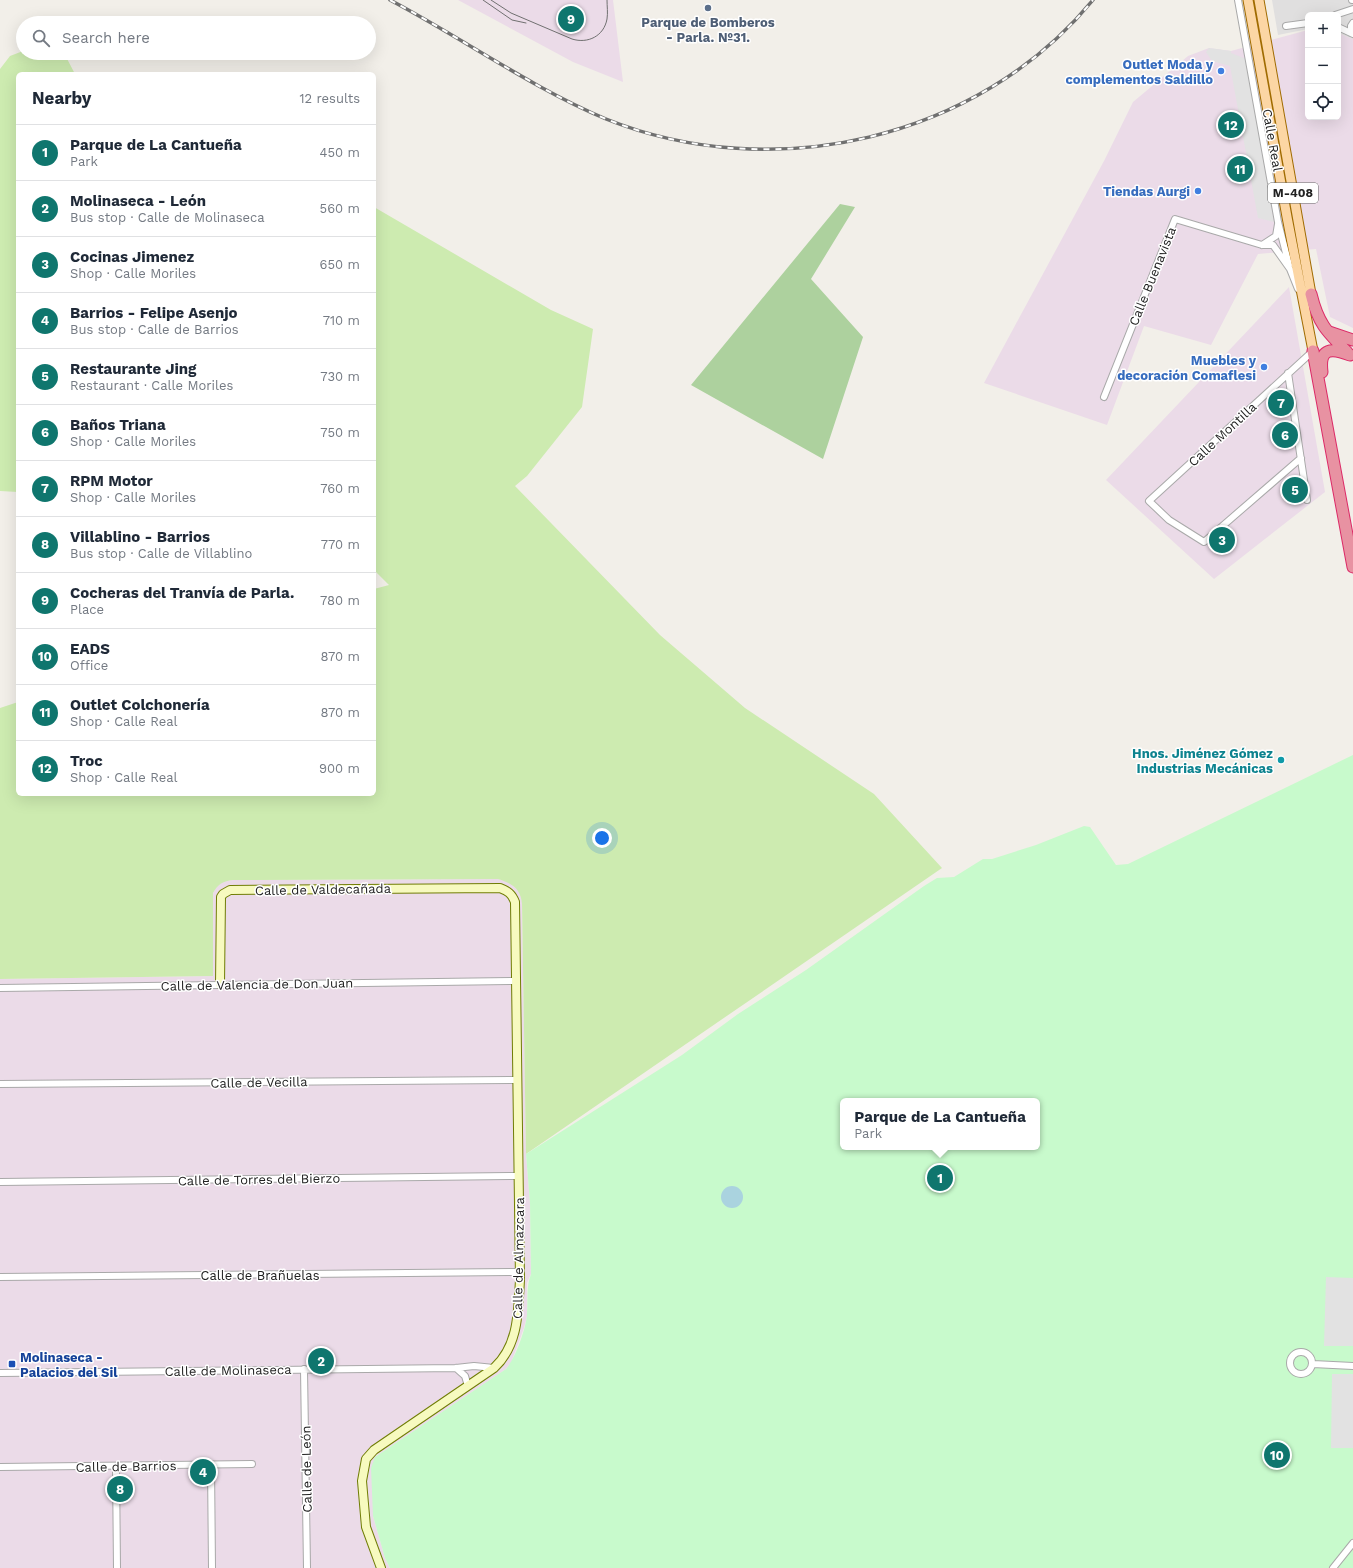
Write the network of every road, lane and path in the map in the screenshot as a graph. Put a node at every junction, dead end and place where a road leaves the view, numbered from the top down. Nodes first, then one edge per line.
1 (1238, 0) edge
2 (1248, 0) edge
3 (1259, 0) edge
4 (1353, 9) edge
5 (1341, 13) edge
6 (1305, 23) edge
7 (1353, 23) edge
8 (1286, 26) dead end
9 (1341, 28) edge
10 (1352, 34) edge
11 (1278, 222) junction
12 (1262, 245) junction
13 (1290, 269) junction
14 (1311, 294) joint
15 (1304, 307) junction
16 (1326, 331) junction
17 (1353, 340) edge
18 (1313, 351) junction
19 (1351, 357) edge
20 (1288, 373) junction
21 (1104, 397) dead end
22 (1332, 447) junction
23 (1301, 458) junction
24 (1307, 500) dead end
25 (1353, 567) edge
26 (512, 895) joint
27 (515, 982) junction
28 (220, 984) junction
29 (0, 988) edge
30 (517, 1080) junction
31 (0, 1084) edge
32 (518, 1176) junction
33 (0, 1182) edge
34 (520, 1272) junction
35 (0, 1277) edge
36 (1313, 1364) dead end
37 (1353, 1366) edge
38 (456, 1368) junction
39 (494, 1368) junction
40 (304, 1369) junction
41 (0, 1373) edge
42 (468, 1386) junction
43 (252, 1464) dead end
44 (211, 1465) junction
45 (116, 1466) junction
46 (0, 1467) edge
47 (1353, 1543) edge
48 (117, 1568) edge
49 (212, 1568) edge
50 (307, 1568) edge
51 (381, 1568) edge
52 (1333, 1568) edge

1 - 11 street
2 - 15 main road, Calle Real / M-408
3 - 14 main road, Calle Real / M-408
4 - 5 street
6 - 8 street
7 - 10 street
9 - 10 street
11 - 12 street
11 - 13 street
12 - 13 street, Calle Buenavista
12 - 21 street, Calle Buenavista
13 - 15 street, Calle Buenavista
14 - 16 highway
15 - 18 main road, Calle Real / M-408
16 - 17 highway
16 - 19 highway
18 - 20 street, Calle Montilla
18 - 22 highway
19 - 22 highway
20 - 23 street
20 - 23 street, Calle Montilla
22 - 25 highway
23 - 24 street
26 - 27 street, Calle de Almazcara
26 - 28 street, Calle de Valdecañada
27 - 28 street, Calle de Valencia de Don Juan
27 - 30 street, Calle de Almazcara
28 - 29 street, Calle de Valencia de Don Juan
30 - 31 street, Calle de Vecilla
30 - 32 street, Calle de Almazcara
32 - 33 street, Calle de Torres del Bierzo
32 - 34 street, Calle de Almazcara
34 - 35 street, Calle de Brañuelas
34 - 39 street, Calle de Almazcara
36 - 37 street
38 - 39 street, Calle de Molinaseca
38 - 40 street, Calle de Molinaseca
38 - 42 street
39 - 42 street, Calle de Almazcara
40 - 41 street, Calle de Molinaseca
40 - 50 street, Calle de León
42 - 51 street, Calle de Almazcara
43 - 44 street, Calle de Barrios
44 - 45 street, Calle de Barrios
44 - 49 street
45 - 46 street, Calle de Barrios
45 - 48 street
47 - 52 street

